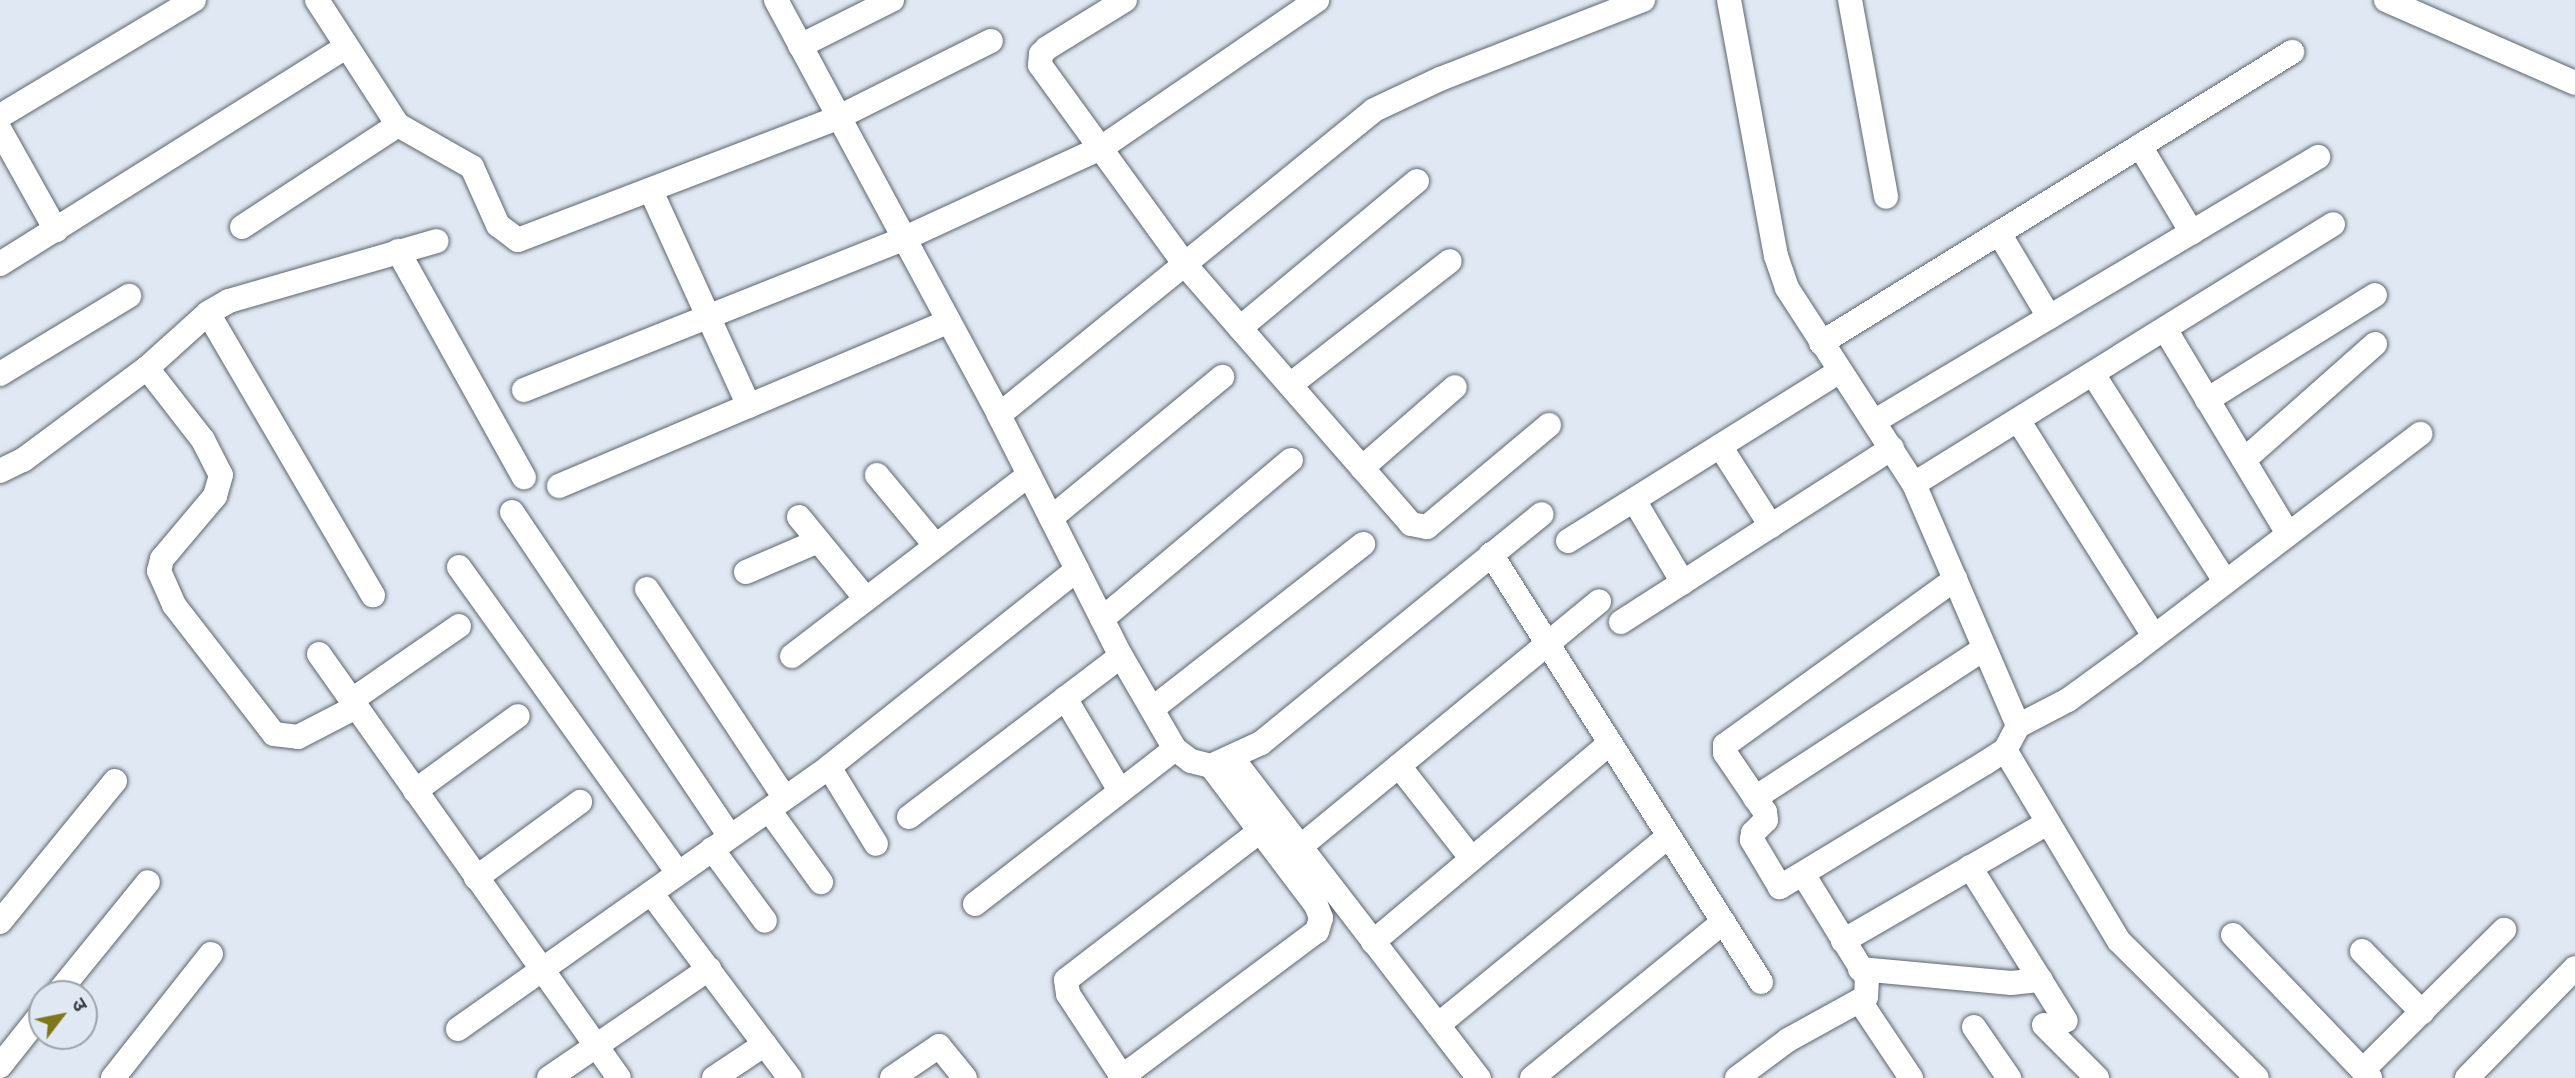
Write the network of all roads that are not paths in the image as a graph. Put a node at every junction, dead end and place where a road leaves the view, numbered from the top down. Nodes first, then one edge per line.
1 (317, 0) edge
2 (776, 0) edge
3 (892, 0) edge
4 (1125, 0) edge
5 (1317, 0) edge
6 (1643, 0) edge
7 (1729, 0) edge
8 (1850, 0) edge
9 (2386, 0) edge
10 (178, 4) edge
11 (990, 41) dead end
12 (800, 46) junction
13 (346, 47) junction
14 (2292, 52) dead end
15 (2575, 83) edge
16 (0, 116) edge
17 (837, 118) junction
18 (398, 125) junction
19 (0, 130) edge
20 (2140, 146) junction
21 (1101, 148) junction
22 (2318, 157) dead end
23 (1417, 181) dead end
24 (651, 191) junction
25 (1886, 197) dead end
26 (2333, 224) dead end
27 (242, 227) dead end
28 (56, 230) junction
29 (1999, 233) junction
30 (2192, 233) junction
31 (903, 239) junction
32 (437, 241) dead end
33 (398, 251) junction
34 (1450, 261) dead end
35 (0, 264) edge
36 (1186, 266) junction
37 (2375, 295) dead end
38 (129, 296) dead end
39 (208, 313) junction
40 (711, 317) junction
41 (2049, 317) junction
42 (948, 322) junction
43 (1240, 327) junction
44 (2165, 330) junction
45 (1821, 343) junction
46 (2375, 344) dead end
47 (147, 368) junction
48 (1840, 371) junction
49 (0, 374) edge
50 (2093, 374) junction
51 (1222, 377) dead end
52 (1290, 385) junction
53 (1455, 387) dead end
54 (524, 390) dead end
55 (2207, 400) junction
56 (749, 406) junction
57 (999, 415) junction
58 (2018, 420) junction
59 (1875, 421) junction
60 (1549, 425) dead end
61 (2420, 434) dead end
62 (1720, 446) junction
63 (1892, 448) junction
64 (1290, 460) dead end
65 (2244, 460) junction
66 (1362, 468) junction
67 (0, 471) edge
68 (877, 475) dead end
69 (1029, 475) junction
70 (524, 477) dead end
71 (1914, 484) junction
72 (559, 486) dead end
73 (1634, 500) junction
74 (512, 512) dead end
75 (1542, 514) dead end
76 (799, 517) dead end
77 (1051, 518) junction
78 (1771, 526) junction
79 (2287, 532) junction
80 (818, 541) junction
81 (1568, 541) dead end
82 (1363, 544) dead end
83 (936, 546) junction
84 (1491, 554) junction
85 (459, 568) dead end
86 (1077, 570) junction
87 (746, 572) dead end
88 (1955, 579) junction
89 (2224, 580) junction
90 (1683, 583) junction
91 (647, 589) dead end
92 (373, 594) dead end
93 (866, 599) junction
94 (1599, 601) dead end
95 (1102, 619) junction
96 (1621, 622) dead end
97 (458, 626) dead end
98 (2154, 636) junction
99 (1548, 645) junction
100 (1984, 649) junction
101 (319, 654) dead end
102 (792, 656) dead end
103 (1121, 656) junction
104 (1065, 698) junction
105 (354, 704) junction
106 (1152, 709) junction
107 (518, 716) dead end
108 (2018, 726) junction
109 (1610, 743) junction
110 (1175, 749) junction
111 (2005, 750) junction
112 (1222, 762) junction
113 (1399, 766) junction
114 (829, 767) junction
115 (116, 781) dead end
116 (415, 791) junction
117 (1120, 791) junction
118 (1755, 798) junction
119 (580, 802) dead end
120 (777, 804) junction
121 (909, 817) dead end
122 (2046, 824) junction
123 (1261, 831) junction
124 (1669, 836) junction
125 (721, 843) junction
126 (876, 844) dead end
127 (1300, 848) junction
128 (1472, 859) junction
129 (1970, 867) junction
130 (678, 873) junction
131 (1803, 874) junction
132 (476, 878) junction
133 (821, 881) dead end
134 (148, 882) dead end
135 (651, 892) junction
136 (975, 904) dead end
137 (765, 921) dead end
138 (0, 922) edge
139 (1723, 922) junction
140 (2504, 930) dead end
141 (2233, 935) dead end
142 (1843, 941) junction
143 (1373, 942) junction
144 (2362, 951) dead end
145 (211, 954) dead end
146 (540, 968) junction
147 (2575, 968) edge
148 (709, 969) junction
149 (1860, 969) junction
150 (68, 980) edge
151 (2041, 980) junction
152 (1761, 982) dead end
153 (1861, 1003) junction
154 (2422, 1012) junction
155 (1438, 1025) junction
156 (1974, 1027) dead end
157 (458, 1029) dead end
158 (28, 1031) edge
159 (765, 1044) junction
160 (597, 1046) junction
161 (0, 1066) edge
162 (2367, 1074) edge
163 (113, 1078) edge
164 (549, 1078) edge
165 (619, 1078) edge
166 (714, 1078) edge
167 (790, 1078) edge
168 (892, 1078) edge
169 (965, 1078) edge
170 (1479, 1078) edge
171 (1532, 1078) edge
172 (1737, 1078) edge
173 (1911, 1078) edge
174 (2008, 1078) edge
175 (2097, 1078) edge
176 (2257, 1078) edge
177 (2467, 1078) edge

1 - 13 street
2 - 12 street
3 - 12 street
4 - 21 street
5 - 21 street
6 - 36 street
7 - 45 street
8 - 25 street
9 - 15 street
10 - 16 street
11 - 17 street
12 - 17 street
13 - 18 street
13 - 28 street
14 - 20 street
17 - 24 street
17 - 31 street
18 - 24 street
18 - 27 street
19 - 28 street
20 - 29 street
20 - 30 street
21 - 31 street
21 - 36 street
22 - 30 street
23 - 43 street
24 - 40 street
26 - 44 street
28 - 35 street
29 - 41 street
29 - 45 street
30 - 41 street
31 - 40 street
31 - 42 street
32 - 33 street
33 - 39 street
33 - 70 street
34 - 52 street
36 - 43 street
36 - 57 street
37 - 55 street
38 - 49 street
39 - 47 street
39 - 92 street
40 - 54 street
40 - 56 street
41 - 59 street
42 - 56 street
42 - 57 street
43 - 52 street
44 - 50 street
44 - 55 street
45 - 48 street
46 - 65 street
47 - 67 street
47 - 105 street
48 - 59 street
48 - 62 street
50 - 58 street
50 - 89 street
51 - 77 street
52 - 66 street
53 - 66 street
55 - 65 street
56 - 72 street
57 - 69 street
58 - 71 street
58 - 98 street
59 - 63 street
60 - 66 street
61 - 79 street
62 - 73 street
62 - 78 street
63 - 71 street
63 - 78 street
64 - 95 street
65 - 79 street
68 - 83 street
69 - 77 street
69 - 83 street
71 - 88 street
73 - 81 street
73 - 90 street
74 - 125 street
75 - 84 street
76 - 80 street
77 - 86 street
78 - 90 street
79 - 89 street
80 - 87 street
80 - 93 street
82 - 106 street
83 - 93 street
84 - 99 street
84 - 112 street
85 - 130 street
86 - 95 street
86 - 114 street
88 - 100 street
88 - 118 street
89 - 98 street
90 - 96 street
91 - 120 street
93 - 102 street
94 - 99 street
95 - 103 street
97 - 105 street
98 - 108 street
99 - 109 street
99 - 113 street
100 - 108 street
100 - 118 street
101 - 105 street
103 - 104 street
103 - 106 street
104 - 117 street
104 - 121 street
105 - 116 street
106 - 110 street
107 - 116 street
108 - 111 street
109 - 124 street
109 - 128 street
110 - 112 street
110 - 117 street
111 - 122 street
111 - 131 street
112 - 123 street
112 - 127 street
113 - 127 street
113 - 128 street
114 - 120 street
114 - 126 street
115 - 138 street
116 - 132 street
117 - 136 street
118 - 131 street
119 - 132 street
120 - 125 street
120 - 133 street
122 - 129 street
122 - 176 street
123 - 123 street
124 - 139 street
124 - 155 street
125 - 130 street
125 - 137 street
127 - 143 street
128 - 143 street
129 - 142 street
129 - 151 street
130 - 135 street
131 - 142 street
132 - 146 street
134 - 150 street
135 - 146 street
135 - 148 street
139 - 152 street
139 - 171 street
140 - 154 street
141 - 162 street
142 - 149 street
143 - 155 street
144 - 154 street
145 - 163 street
146 - 157 street
146 - 160 street
147 - 177 street
148 - 159 street
148 - 160 street
149 - 151 street
149 - 153 street
151 - 175 street
153 - 172 street
153 - 173 street
154 - 162 street
155 - 170 street
156 - 174 street
158 - 161 street
159 - 166 street
159 - 167 street
160 - 164 street
160 - 165 street
168 - 169 street

